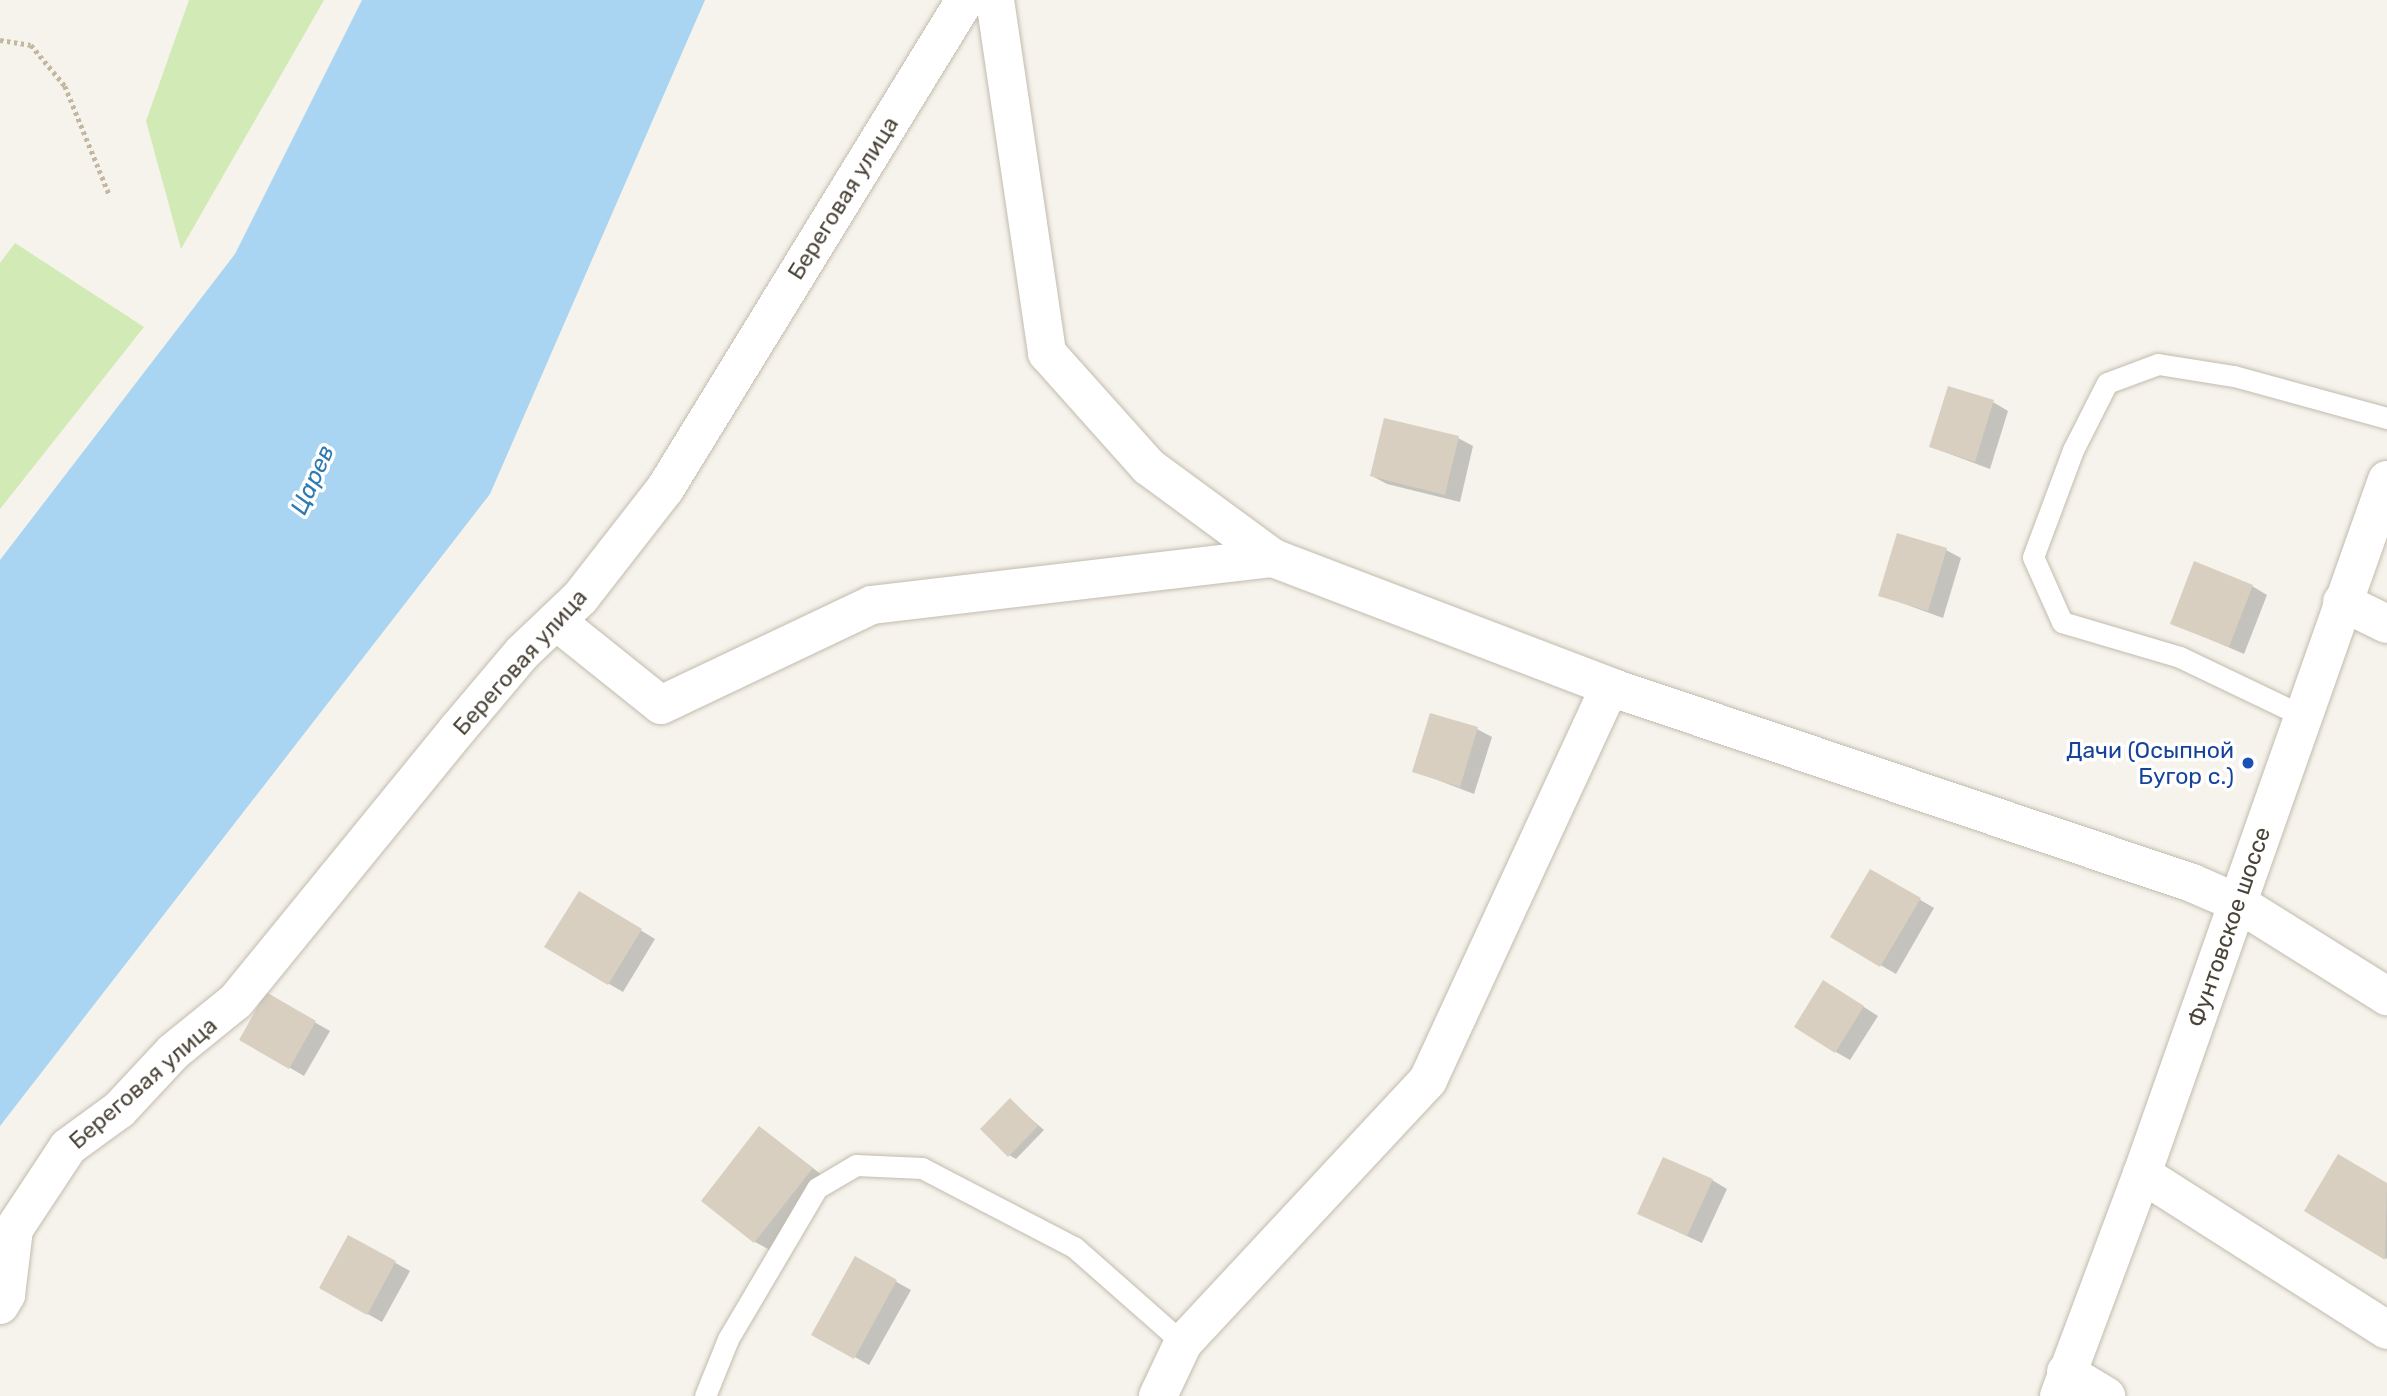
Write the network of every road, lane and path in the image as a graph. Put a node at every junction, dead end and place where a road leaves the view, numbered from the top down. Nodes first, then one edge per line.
1 (965, 0) edge
2 (995, 0) edge
3 (0, 40) edge
4 (109, 194) dead end
5 (2387, 418) edge
6 (2387, 480) edge
7 (1273, 558) junction
8 (2342, 602) junction
9 (556, 621) junction
10 (2387, 624) edge
11 (1610, 687) junction
12 (2303, 716) junction
13 (2238, 903) junction
14 (2387, 996) edge
15 (2142, 1174) junction
16 (0, 1305) edge
17 (2387, 1330) edge
18 (1183, 1343) junction
19 (2063, 1384) edge
20 (705, 1396) edge
21 (1158, 1396) edge
22 (2106, 1396) edge

1 - 9 street, Береговая улица
2 - 7 street
3 - 4 path
5 - 12 lane
6 - 8 street, Фунтовское шоссе
7 - 9 street
7 - 11 street
8 - 10 street
8 - 12 street, Фунтовское шоссе
9 - 16 street, Береговая улица
11 - 13 street
11 - 18 street
12 - 13 street, Фунтовское шоссе
13 - 14 street
13 - 15 street, Фунтовское шоссе
15 - 17 street
15 - 19 street, Фунтовское шоссе
18 - 20 lane
18 - 21 street
19 - 22 street

